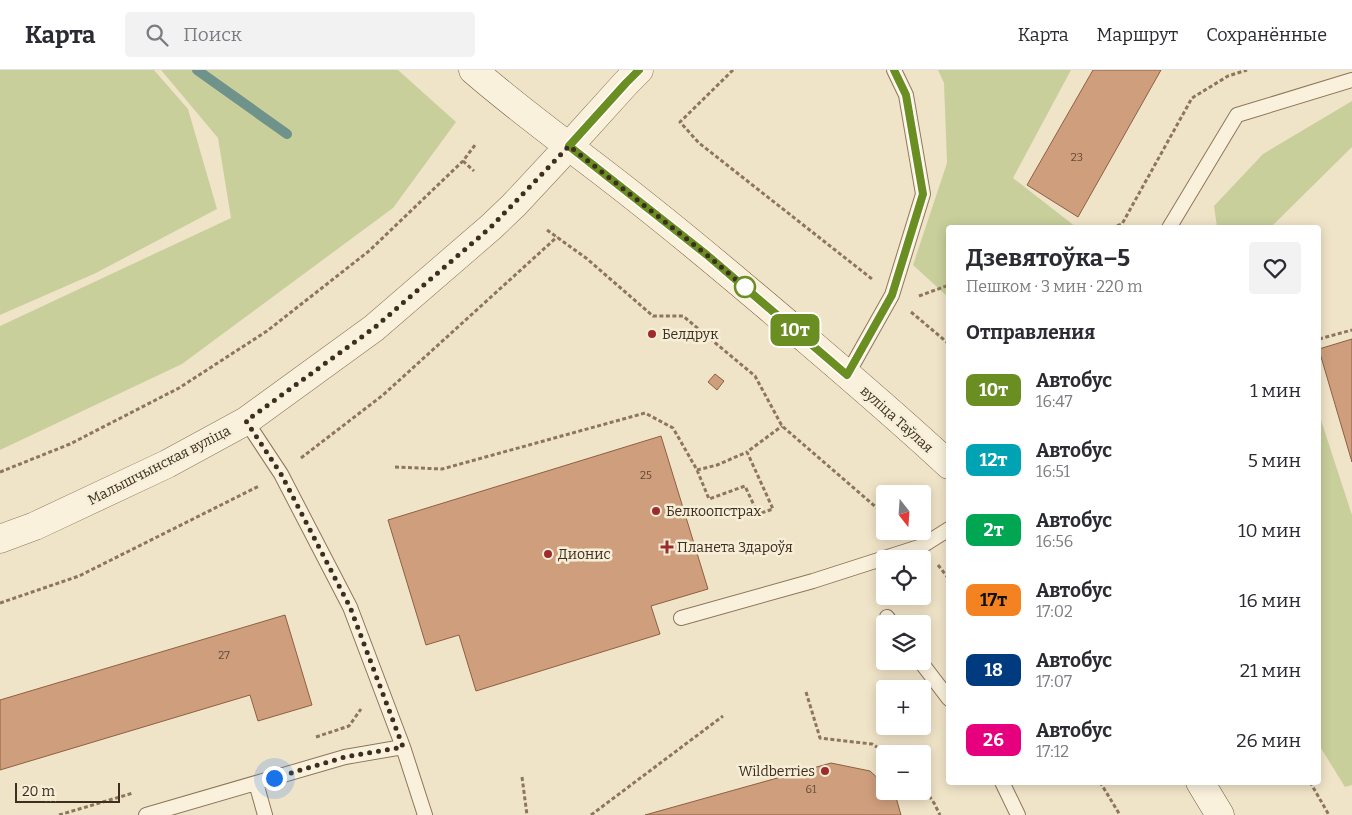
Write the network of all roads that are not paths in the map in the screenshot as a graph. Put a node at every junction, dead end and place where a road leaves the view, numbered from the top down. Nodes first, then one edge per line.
1 (473, 70) edge
2 (639, 70) edge
3 (894, 70) edge
4 (1352, 80) edge
5 (569, 146) junction
6 (1171, 225) edge
7 (847, 375) junction
8 (246, 421) junction
9 (946, 462) edge
10 (946, 531) edge
11 (0, 539) edge
12 (681, 618) dead end
13 (927, 670) edge
14 (946, 695) edge
15 (403, 747) junction
16 (256, 783) junction
17 (1003, 785) edge
18 (1202, 785) edge
19 (146, 815) edge
20 (265, 815) edge
21 (425, 815) edge
22 (1018, 815) edge
23 (1220, 815) edge

1 - 5 street, вуліца Таўлая
2 - 5 street, Малышчынская вуліца
3 - 7 lane
4 - 6 lane
5 - 7 street, вуліца Таўлая
5 - 8 street, Малышчынская вуліца
7 - 9 street, вуліца Таўлая
8 - 11 street, Малышчынская вуліца
8 - 15 lane
10 - 12 lane
13 - 14 lane
15 - 16 lane
15 - 21 lane
16 - 19 lane
16 - 20 lane
17 - 22 lane
18 - 23 street

